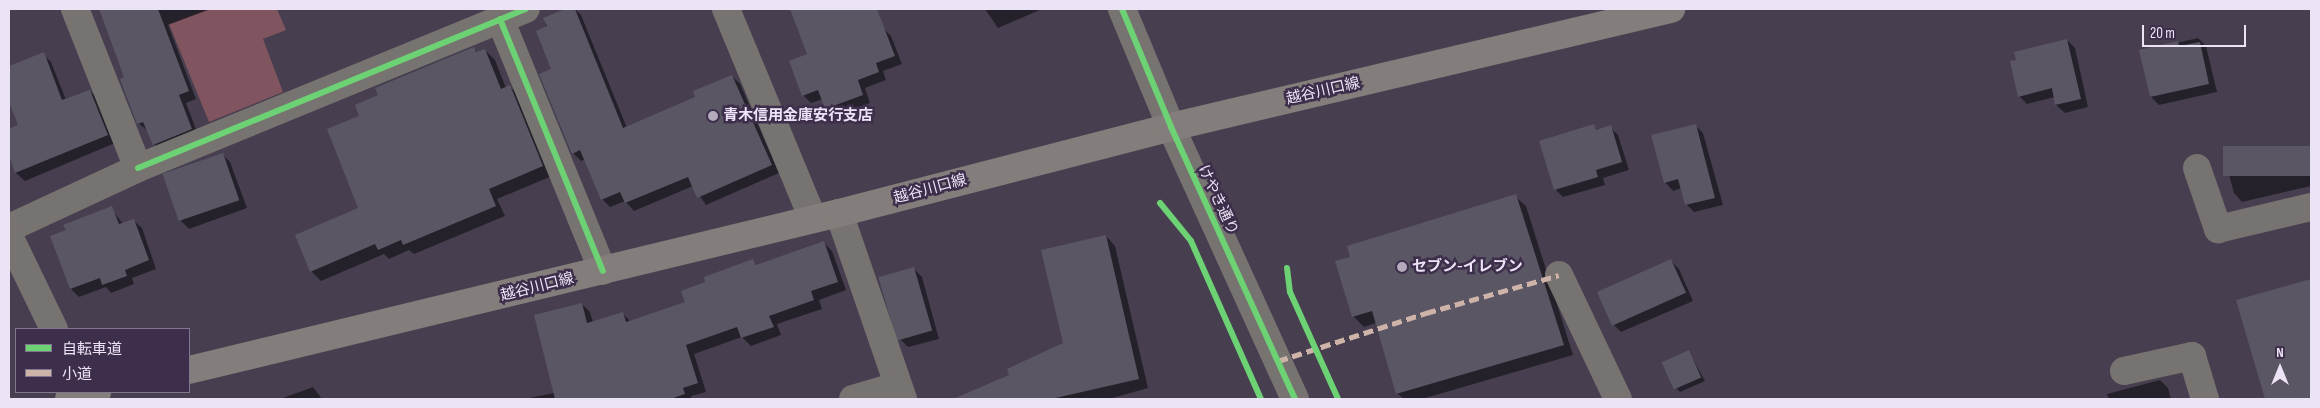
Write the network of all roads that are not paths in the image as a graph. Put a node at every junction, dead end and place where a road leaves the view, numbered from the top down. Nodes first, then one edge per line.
1 (76, 9) edge
2 (526, 9) edge
3 (726, 9) edge
4 (1122, 9) edge
5 (1671, 9) edge
6 (500, 19) junction
7 (1171, 127) junction
8 (138, 168) junction
9 (2197, 168) dead end
10 (2311, 207) edge
11 (839, 213) junction
12 (812, 220) junction
13 (9, 228) edge
14 (9, 236) edge
15 (602, 271) junction
16 (1559, 275) dead end
17 (54, 328) edge
18 (190, 370) edge
19 (2124, 371) dead end
20 (900, 392) edge
21 (853, 399) edge
22 (1295, 399) edge
23 (1618, 399) edge
24 (2205, 399) edge

1 - 8 street
2 - 6 street
3 - 12 street
4 - 7 street, けやき通り
5 - 7 main road, 越谷川口線
6 - 8 street
6 - 15 street
7 - 11 main road, 越谷川口線
7 - 22 street, けやき通り
8 - 13 street
9 - 10 street
11 - 12 main road, 越谷川口線
11 - 20 street
12 - 15 main road, 越谷川口線
14 - 17 street
15 - 18 main road, 越谷川口線
16 - 23 street
19 - 24 street
20 - 21 street

